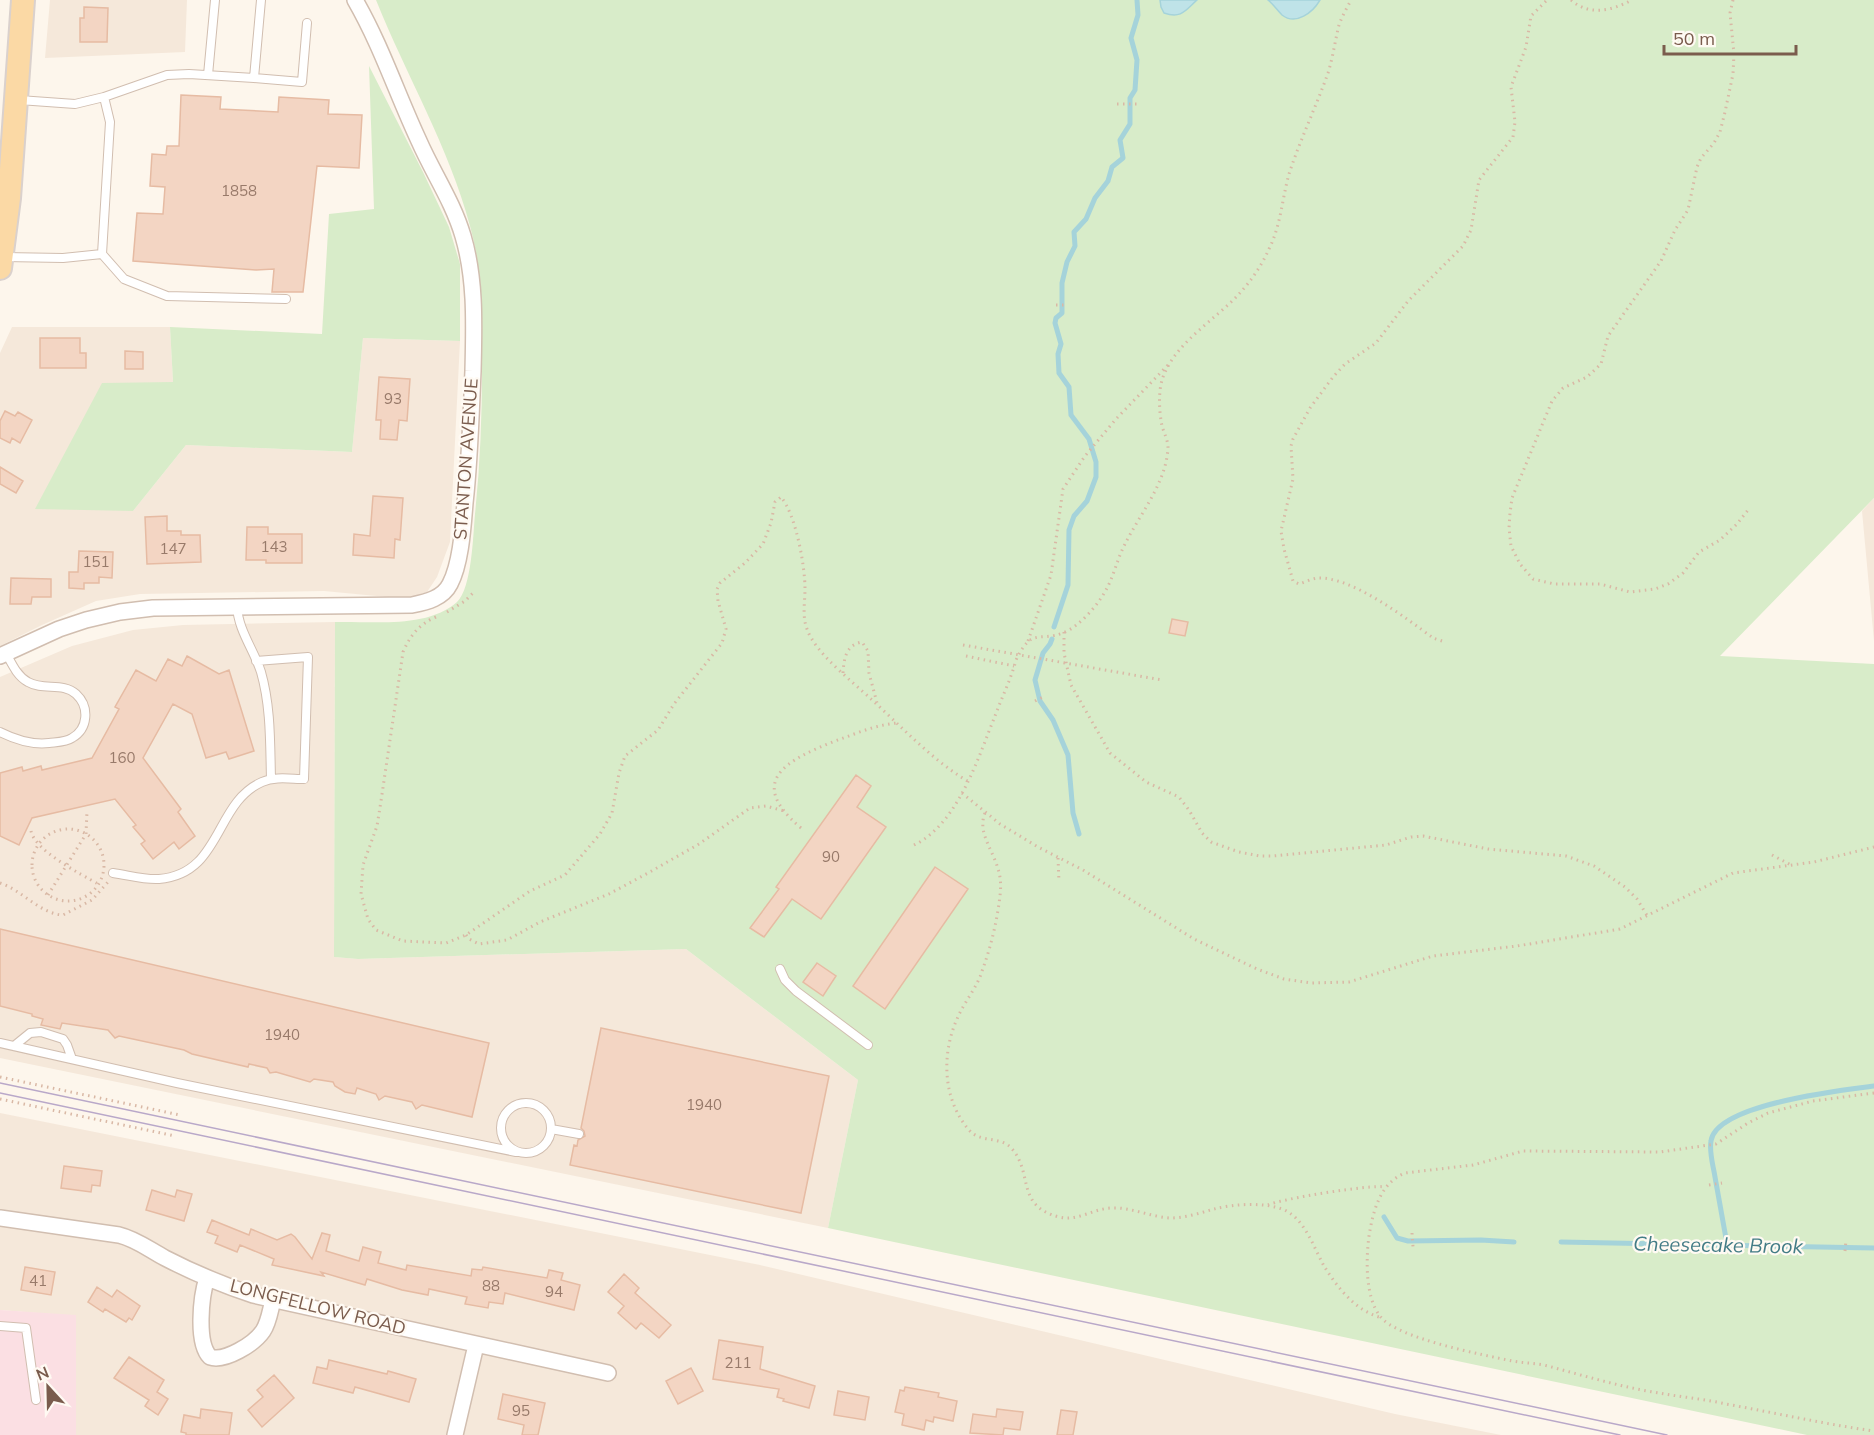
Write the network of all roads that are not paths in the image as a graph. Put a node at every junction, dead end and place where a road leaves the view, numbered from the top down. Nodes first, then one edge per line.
1 (23, 0) edge
2 (215, 0) edge
3 (261, 0) edge
4 (355, 0) edge
5 (307, 23) dead end
6 (208, 75) junction
7 (254, 78) junction
8 (104, 97) junction
9 (16, 100) junction
10 (102, 254) junction
11 (1, 262) edge
12 (286, 298) dead end
13 (237, 606) junction
14 (3, 654) edge
15 (256, 661) junction
16 (0, 732) edge
17 (272, 779) junction
18 (113, 873) road end
19 (780, 969) dead end
20 (0, 1043) edge
21 (868, 1045) dead end
22 (14, 1046) junction
23 (72, 1059) junction
24 (551, 1130) junction
25 (579, 1134) dead end
26 (516, 1152) junction
27 (0, 1218) edge
28 (207, 1278) junction
29 (273, 1300) junction
30 (0, 1326) edge
31 (476, 1345) junction
32 (608, 1373) dead end
33 (36, 1400) dead end
34 (455, 1435) edge

1 - 9 main road
2 - 6 lane
3 - 7 lane
4 - 13 street, STANTON AVENUE
5 - 7 lane
6 - 7 lane
6 - 8 lane
8 - 9 lane
8 - 10 lane
9 - 11 main road
10 - 11 lane
10 - 12 lane
13 - 14 street, STANTON AVENUE
13 - 15 lane
14 - 16 lane
15 - 17 lane
15 - 17 lane
17 - 18 lane
19 - 21 lane
20 - 22 lane
22 - 23 lane
22 - 23 lane
23 - 26 lane
24 - 25 lane
24 - 26 lane
24 - 26 lane
27 - 28 street, LONGFELLOW ROAD
28 - 29 street, LONGFELLOW ROAD
28 - 29 street
29 - 31 street, LONGFELLOW ROAD
30 - 33 lane
31 - 32 street, LONGFELLOW ROAD
31 - 34 street

